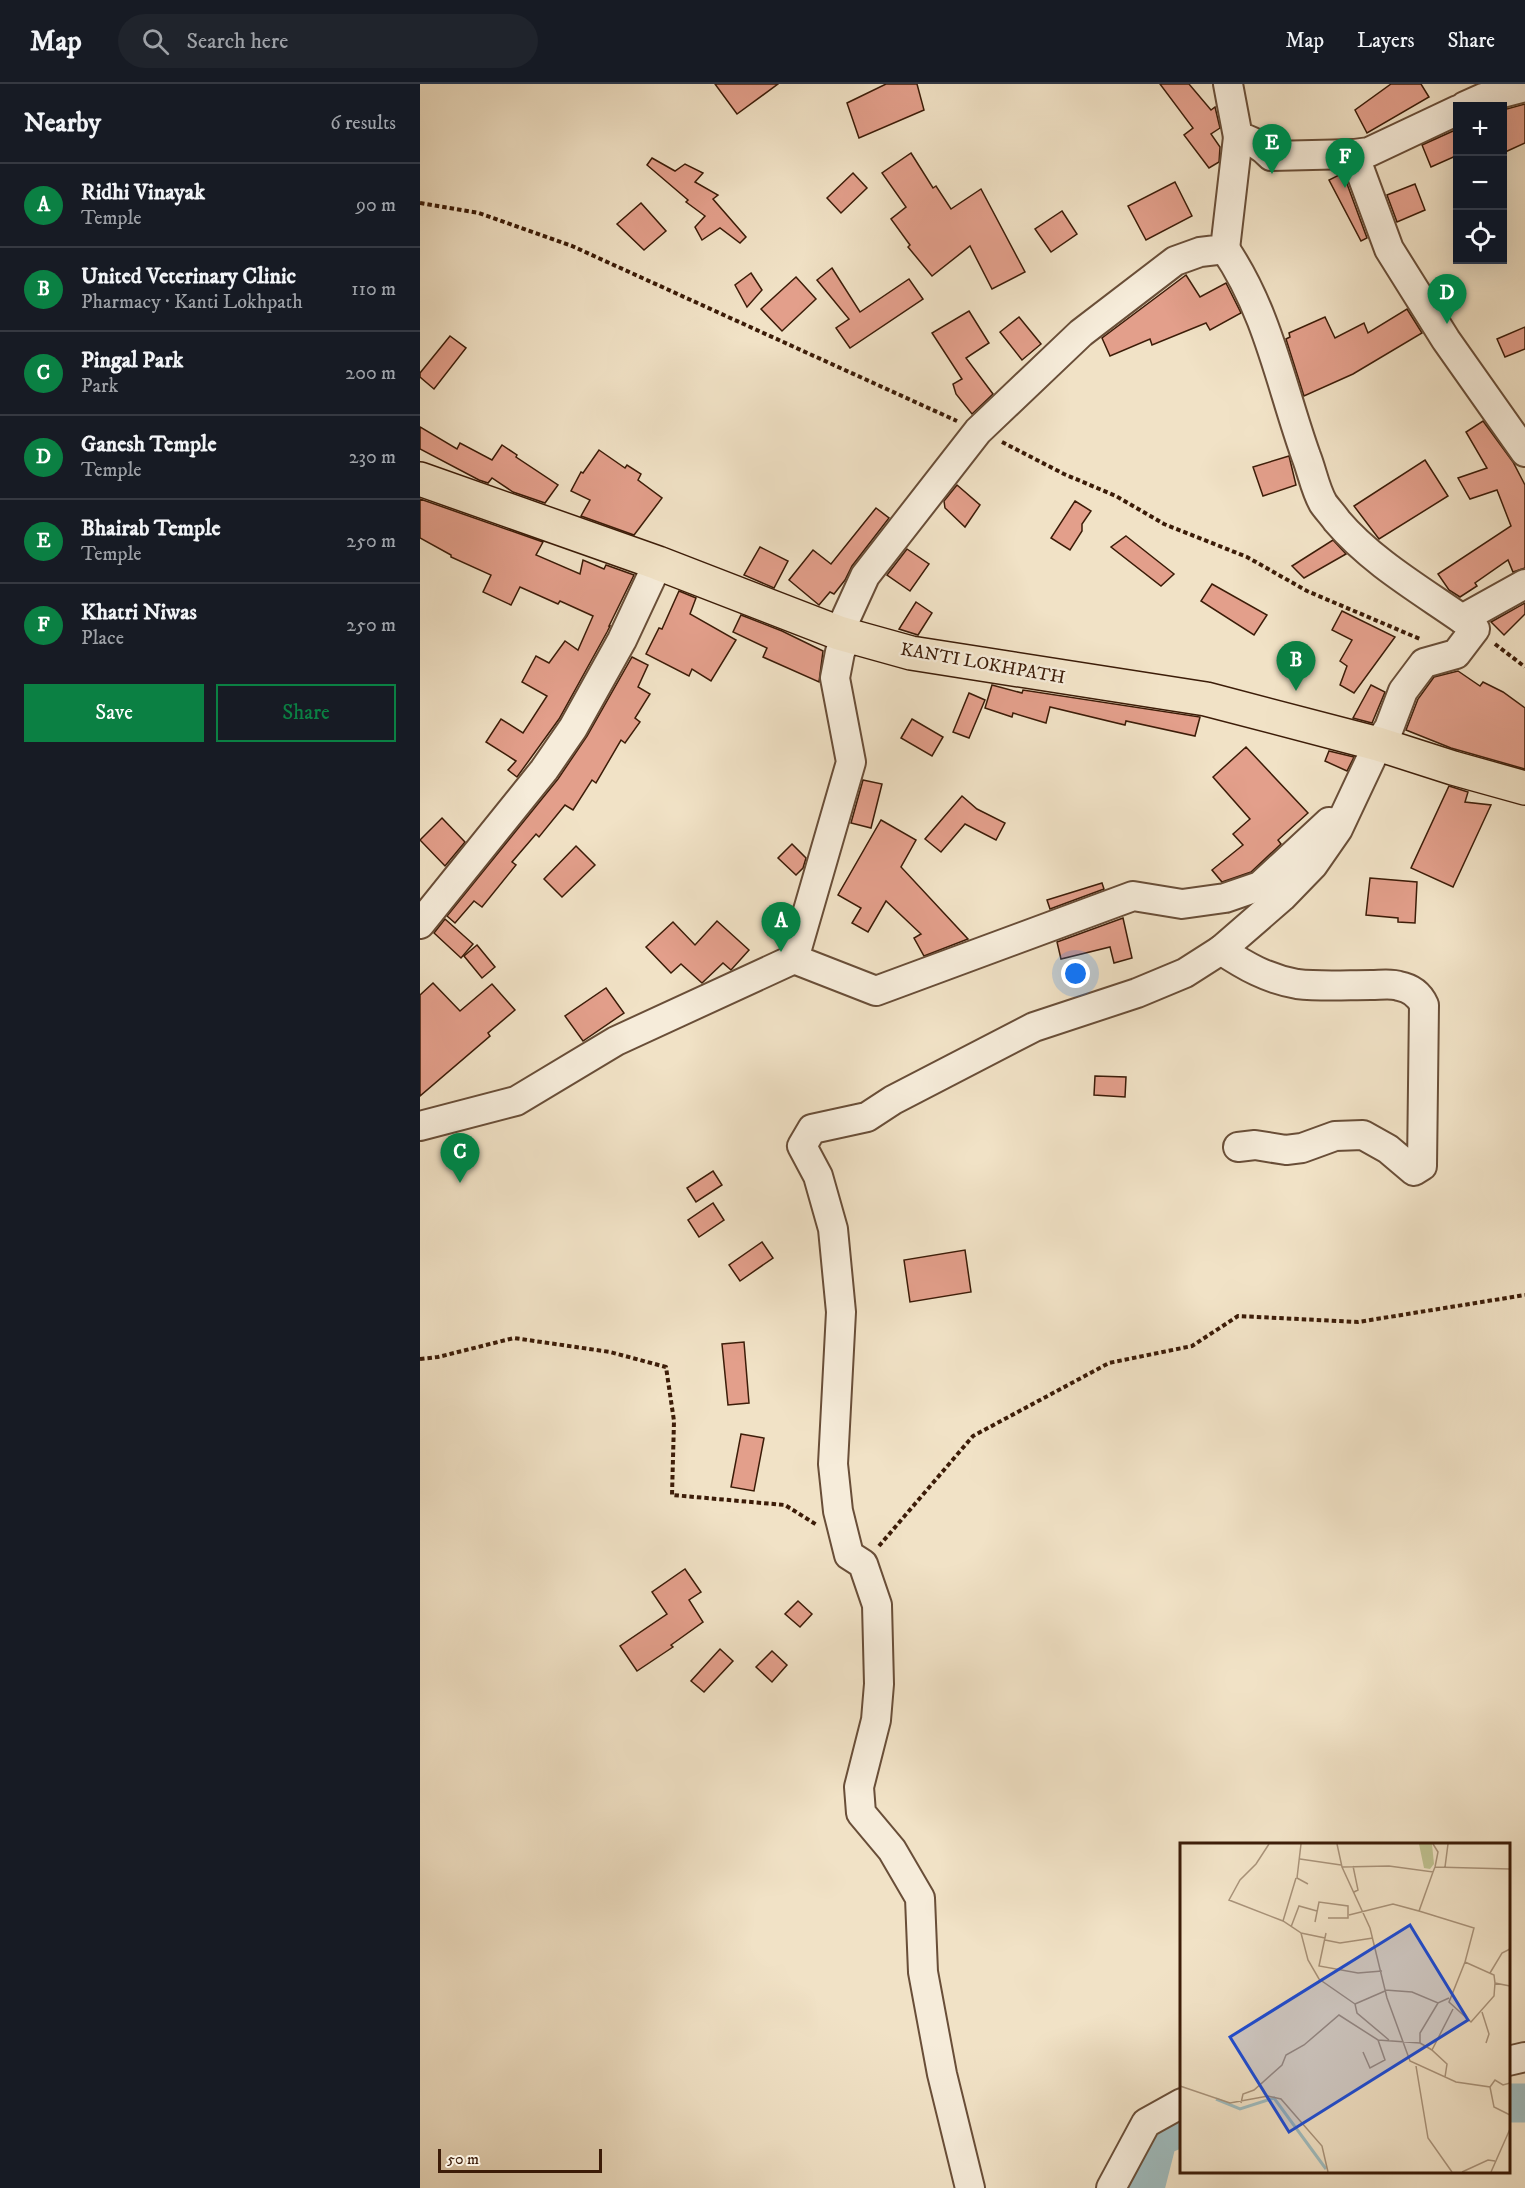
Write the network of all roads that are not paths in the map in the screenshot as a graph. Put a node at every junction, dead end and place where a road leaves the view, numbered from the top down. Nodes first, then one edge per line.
1 (1227, 84) edge
2 (1525, 87) edge
3 (1474, 102) edge
4 (1453, 112) edge
5 (1238, 137) junction
6 (1354, 154) junction
7 (1225, 249) junction
8 (1525, 452) edge
9 (420, 479) edge
10 (658, 563) junction
11 (1525, 585) edge
12 (1469, 624) junction
13 (846, 634) junction
14 (1378, 744) junction
15 (1525, 788) edge
16 (1353, 799) junction
17 (420, 924) edge
18 (1221, 950) junction
19 (794, 958) junction
20 (420, 1126) edge
21 (1238, 1147) dead end
22 (1525, 2057) edge
23 (1510, 2061) edge
24 (1180, 2104) edge
25 (970, 2188) edge
26 (1111, 2188) edge

1 - 5 street
2 - 3 street
4 - 6 street
5 - 6 street
5 - 7 street
6 - 8 street
7 - 12 street
7 - 13 street
9 - 10 main road, KANTI LOKHPATH
10 - 13 main road, KANTI LOKHPATH
10 - 17 street
11 - 12 street
12 - 14 street
13 - 14 main road, KANTI LOKHPATH
13 - 19 street
14 - 15 main road, KANTI LOKHPATH
14 - 16 street
16 - 18 street
16 - 19 street
18 - 21 street
18 - 25 street
19 - 20 street
22 - 23 street
24 - 26 street

